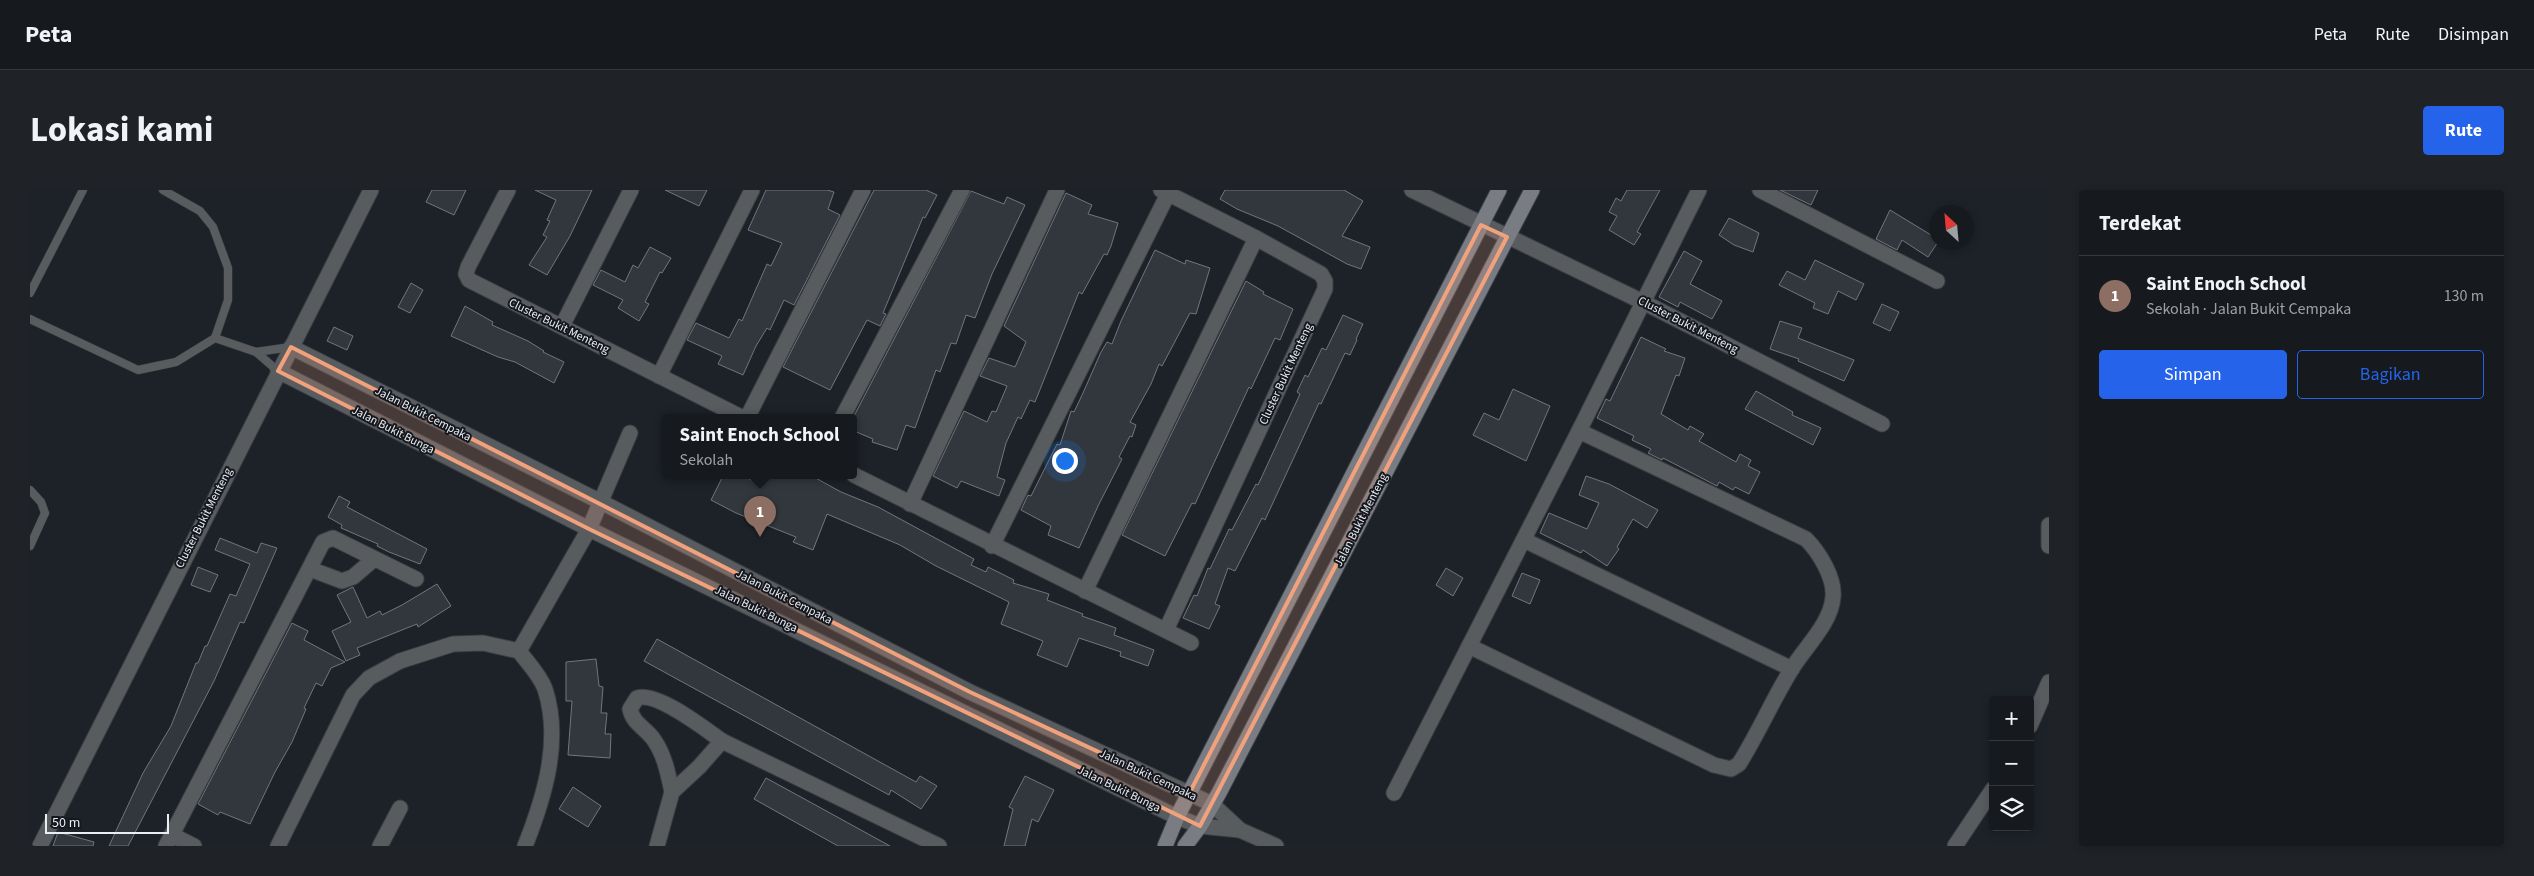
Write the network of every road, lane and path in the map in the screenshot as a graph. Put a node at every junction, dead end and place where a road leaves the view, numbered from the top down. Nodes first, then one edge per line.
1 (83, 190) edge
2 (163, 190) edge
3 (370, 190) edge
4 (508, 190) edge
5 (631, 190) edge
6 (752, 190) edge
7 (863, 190) edge
8 (962, 190) edge
9 (1057, 190) edge
10 (1412, 190) edge
11 (1499, 190) edge
12 (1532, 190) edge
13 (1699, 190) edge
14 (1760, 190) edge
15 (1166, 191) edge
16 (1481, 225) junction
17 (1256, 238) junction
18 (1507, 238) junction
19 (1937, 281) dead end
20 (30, 293) edge
21 (1643, 302) junction
22 (30, 319) edge
23 (562, 326) junction
24 (214, 338) junction
25 (290, 348) junction
26 (256, 352) junction
27 (278, 371) junction
28 (659, 376) junction
29 (737, 414) edge
30 (747, 414) edge
31 (844, 414) edge
32 (1882, 424) dead end
33 (1580, 431) junction
34 (630, 433) dead end
35 (857, 477) edge
36 (30, 490) edge
37 (601, 502) junction
38 (910, 504) junction
39 (2049, 525) edge
40 (589, 529) junction
41 (1524, 540) junction
42 (30, 546) edge
43 (992, 546) junction
44 (2049, 546) edge
45 (374, 559) junction
46 (310, 569) junction
47 (416, 579) dead end
48 (1085, 591) junction
49 (810, 610) junction
50 (1166, 630) junction
51 (800, 631) junction
52 (1191, 643) dead end
53 (1469, 646) junction
54 (519, 651) junction
55 (1792, 669) junction
56 (2049, 682) edge
57 (970, 692) junction
58 (961, 712) junction
59 (2034, 717) edge
60 (722, 740) junction
61 (672, 792) junction
62 (1394, 793) dead end
63 (1189, 794) junction
64 (1989, 794) edge
65 (1212, 804) junction
66 (400, 808) dead end
67 (1177, 817) junction
68 (1200, 826) junction
69 (1240, 830) junction
70 (169, 840) edge
71 (40, 846) edge
72 (194, 846) edge
73 (278, 846) edge
74 (380, 846) edge
75 (525, 846) edge
76 (657, 846) edge
77 (939, 846) edge
78 (1165, 846) edge
79 (1185, 846) edge
80 (1276, 846) edge
81 (1955, 846) edge

1 - 20 lane
2 - 24 lane
3 - 25 street, Cluster Bukit Menteng
4 - 23 street, Cluster Bukit Menteng
5 - 23 street
6 - 28 street
7 - 30 street, Cluster Bukit Menteng
8 - 31 street
9 - 38 street
10 - 16 street, Cluster Bukit Menteng
11 - 16 street
12 - 18 street, Jalan Bukit Menteng
13 - 21 street
14 - 19 street
15 - 17 street, Cluster Bukit Menteng
15 - 43 street, Cluster Bukit Menteng
16 - 18 street, Cluster Bukit Menteng
16 - 63 street
17 - 48 street
17 - 50 street, Cluster Bukit Menteng
18 - 21 street, Cluster Bukit Menteng
18 - 65 street, Jalan Bukit Menteng
21 - 32 street, Cluster Bukit Menteng
21 - 33 street
22 - 24 lane
23 - 28 street, Cluster Bukit Menteng
24 - 26 lane
25 - 26 lane
25 - 27 street, Cluster Bukit Menteng
25 - 37 street, Jalan Bukit Cempaka
26 - 27 lane
27 - 40 street, Jalan Bukit Bunga
27 - 71 street, Cluster Bukit Menteng
28 - 29 street, Cluster Bukit Menteng
33 - 41 street
33 - 55 street
34 - 37 street
35 - 38 street
36 - 42 lane
37 - 40 street
37 - 49 street, Jalan Bukit Cempaka
38 - 43 street
39 - 44 street
40 - 51 street, Jalan Bukit Bunga
40 - 54 street
41 - 53 street
41 - 55 street
43 - 48 street
45 - 46 street
45 - 46 street
45 - 47 street
46 - 70 street
48 - 50 street
49 - 51 street
49 - 57 street, Jalan Bukit Cempaka
50 - 52 street
51 - 58 street, Jalan Bukit Bunga
53 - 55 street
53 - 62 street
54 - 73 street
54 - 75 street
56 - 59 street
57 - 58 street
57 - 63 street, Jalan Bukit Cempaka
58 - 67 street, Jalan Bukit Bunga
60 - 61 street
60 - 61 street
60 - 77 street
61 - 76 street
63 - 65 street, Jalan Bukit Cempaka
63 - 67 street
64 - 81 street
65 - 68 street, Jalan Bukit Menteng
65 - 69 street, Jalan Bukit Cempaka
66 - 74 street
67 - 68 street, Jalan Bukit Bunga
67 - 78 street
68 - 69 street, Jalan Bukit Bunga
68 - 79 street, Jalan Bukit Menteng
69 - 80 street, Jalan Bukit Cempaka
70 - 72 street

